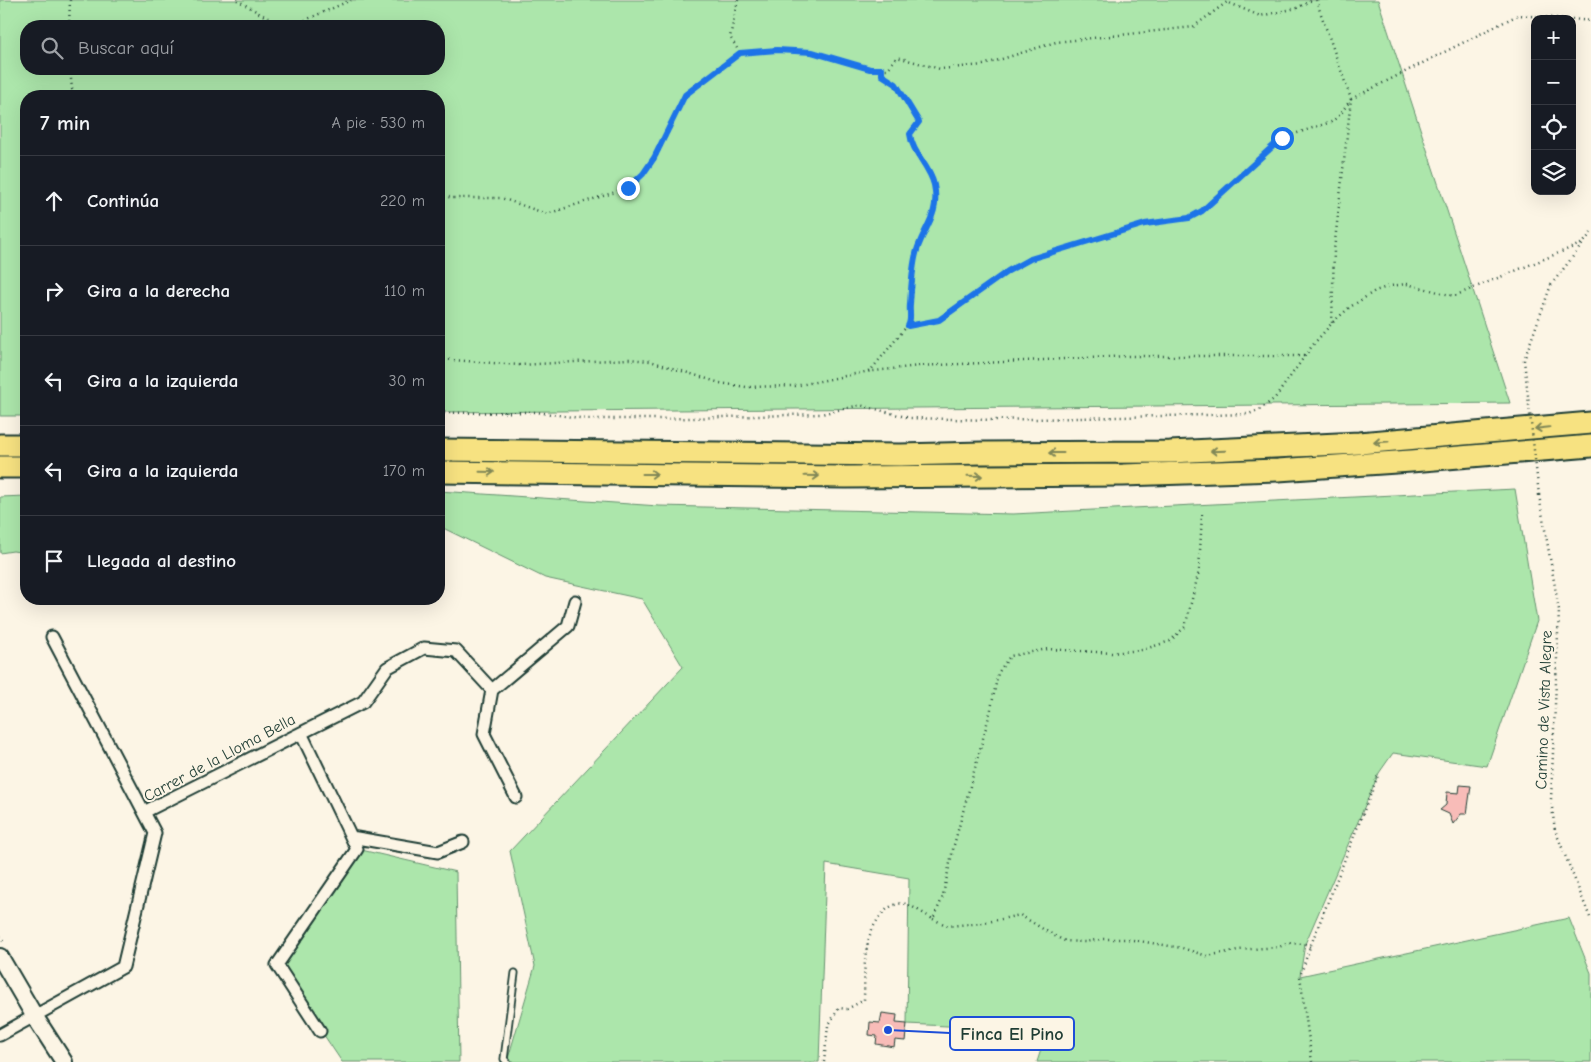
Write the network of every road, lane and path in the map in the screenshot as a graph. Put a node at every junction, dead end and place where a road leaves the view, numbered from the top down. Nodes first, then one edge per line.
1 (70, 0) edge
2 (238, 0) edge
3 (351, 0) edge
4 (738, 0) edge
5 (1312, 0) edge
6 (1316, 0) edge
7 (1531, 16) edge
8 (1576, 19) edge
9 (69, 20) edge
10 (272, 20) edge
11 (306, 20) edge
12 (1591, 21) edge
13 (740, 53) junction
14 (882, 69) junction
15 (71, 75) edge
16 (73, 90) edge
17 (1351, 99) junction
18 (445, 196) edge
19 (1591, 233) edge
20 (1583, 243) junction
21 (1332, 323) junction
22 (908, 326) junction
23 (1305, 356) junction
24 (445, 359) edge
25 (849, 375) junction
26 (445, 413) edge
27 (1591, 423) edge
28 (0, 445) edge
29 (20, 445) edge
30 (1591, 446) edge
31 (445, 450) edge
32 (0, 467) edge
33 (20, 467) edge
34 (445, 472) edge
35 (1202, 513) dead end
36 (574, 600) dead end
37 (52, 636) dead end
38 (492, 690) junction
39 (301, 733) junction
40 (1380, 773) dead end
41 (516, 797) dead end
42 (144, 812) junction
43 (351, 837) junction
44 (463, 842) dead end
45 (933, 919) junction
46 (1591, 920) edge
47 (1310, 947) junction
48 (0, 957) edge
49 (515, 973) dead end
50 (35, 1017) junction
51 (320, 1031) dead end
52 (0, 1035) edge
53 (64, 1062) edge
54 (508, 1062) edge
55 (824, 1062) edge
56 (1312, 1062) edge

1 - 9 path
2 - 10 path
3 - 11 path
4 - 13 path
5 - 14 path
6 - 17 path
7 - 17 path
8 - 12 path
13 - 14 path
13 - 18 path
14 - 22 path
15 - 16 path
17 - 21 path
17 - 22 path
19 - 20 path, Camino de Vista Alegre
20 - 21 path
20 - 46 path, Camino de Vista Alegre, bridge
21 - 23 path
22 - 25 path
23 - 25 path
23 - 26 path
24 - 25 path
27 -> 31 highway
28 - 29 highway
34 -> 30 highway
32 - 33 highway
35 - 45 path
36 - 38 street
37 - 42 street
38 - 39 street, Carrer de la Lloma Bella
38 - 41 street
39 - 42 street, Carrer de la Lloma Bella
39 - 43 street
40 - 47 path
42 - 50 street, Carrer de la Lloma Bella
43 - 44 street
43 - 51 street
45 - 47 path
45 - 55 path
47 - 56 path
48 - 50 main road
49 - 54 lane
50 - 52 street, Carrer de la Lloma Bella
50 - 53 main road

